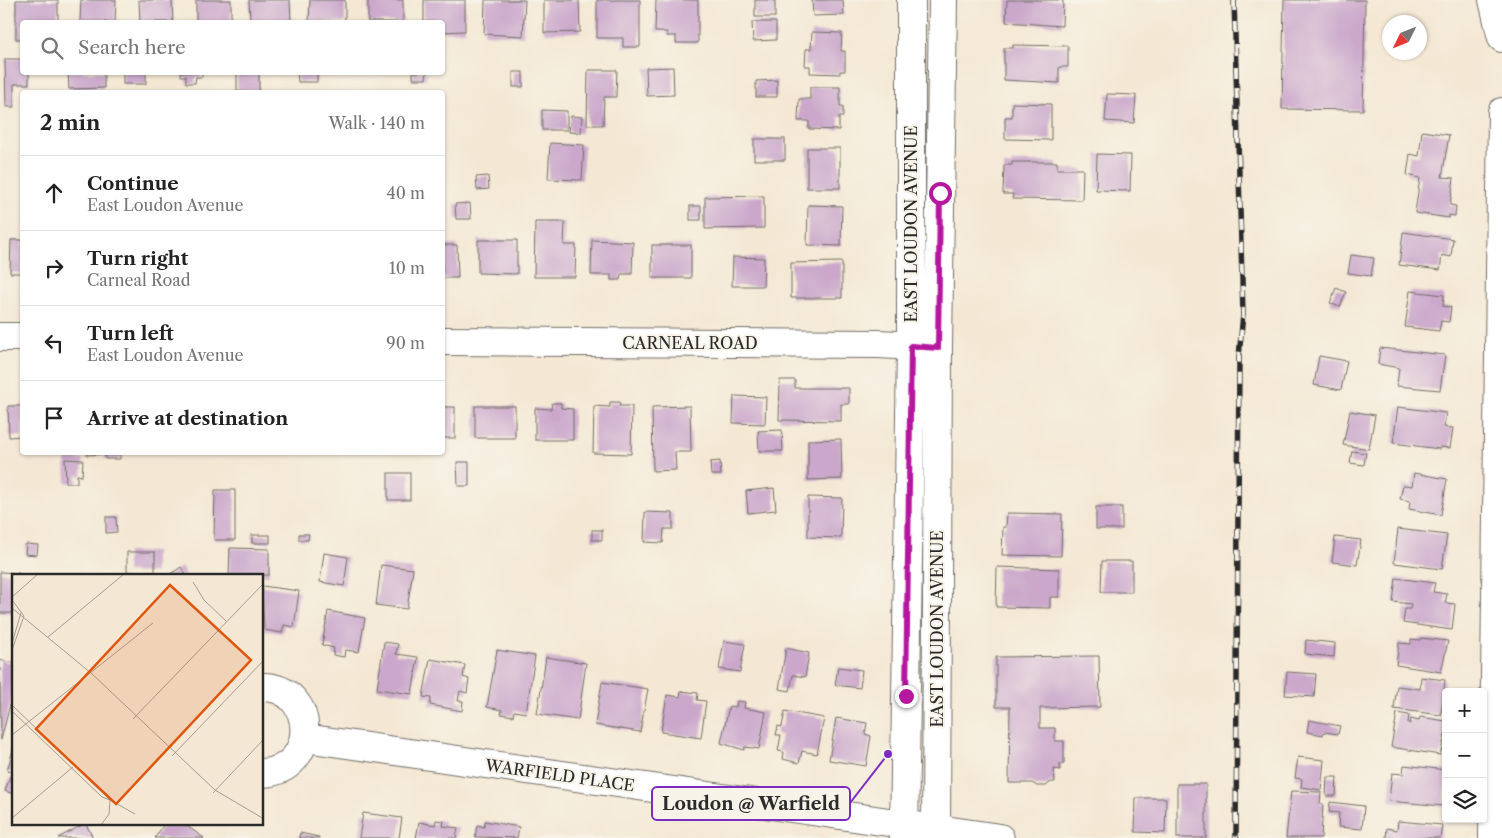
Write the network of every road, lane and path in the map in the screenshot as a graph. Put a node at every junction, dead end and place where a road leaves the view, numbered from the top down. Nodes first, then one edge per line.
1 (911, 0) edge
2 (943, 0) edge
3 (1494, 0) edge
4 (1502, 38) edge
5 (1502, 112) edge
6 (0, 337) edge
7 (20, 337) edge
8 (445, 341) edge
9 (911, 346) junction
10 (938, 348) junction
11 (1499, 428) edge
12 (264, 688) edge
13 (305, 738) junction
14 (264, 773) edge
15 (904, 831) edge
16 (936, 834) edge
17 (1000, 838) edge
18 (1494, 838) edge

1 - 9 street, EAST LOUDON AVENUE
2 - 10 street, EAST LOUDON AVENUE
3 - 4 street
5 - 11 street
6 - 7 street
8 - 9 street, CARNEAL ROAD
9 - 10 street, CARNEAL ROAD
9 - 15 street, EAST LOUDON AVENUE
10 - 16 street, EAST LOUDON AVENUE
11 - 18 street
12 - 13 street
13 - 14 street
13 - 15 street, WARFIELD PLACE
15 - 16 street, WARFIELD PLACE
16 - 17 street, WARFIELD PLACE

